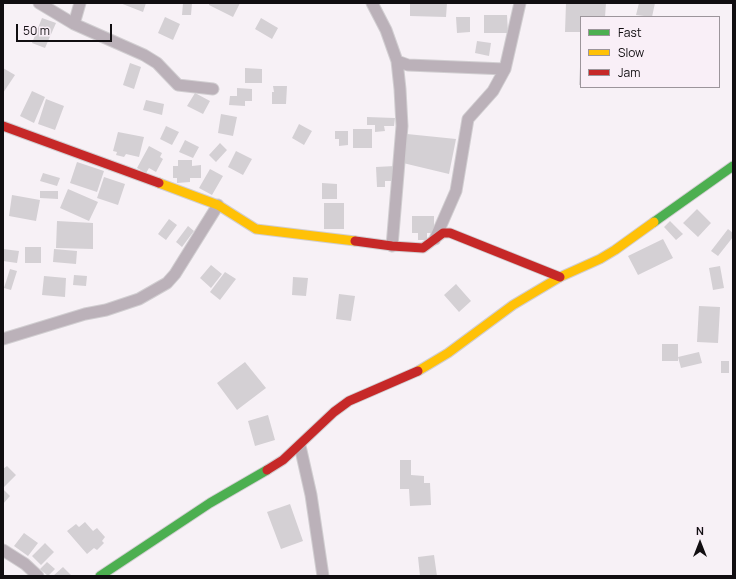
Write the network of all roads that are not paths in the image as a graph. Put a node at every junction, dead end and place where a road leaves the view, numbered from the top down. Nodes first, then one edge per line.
1 (39, 3) edge
2 (80, 3) edge
3 (372, 3) edge
4 (520, 3) edge
5 (74, 24) junction
6 (397, 61) junction
7 (505, 69) junction
8 (213, 89) dead end
9 (3, 126) edge
10 (733, 166) edge
11 (218, 205) junction
12 (435, 240) junction
13 (392, 246) junction
14 (560, 277) junction
15 (3, 339) edge
16 (300, 446) junction
17 (3, 550) edge
18 (38, 576) edge
19 (100, 576) edge
20 (323, 576) edge

1 - 5 street
2 - 5 street
3 - 6 street
4 - 7 street
5 - 8 street
6 - 7 street
6 - 13 street
7 - 12 street
9 - 11 street
10 - 14 street
11 - 13 street
11 - 15 street
12 - 13 street
12 - 14 street
14 - 16 street
16 - 19 street
16 - 20 street
17 - 18 street

